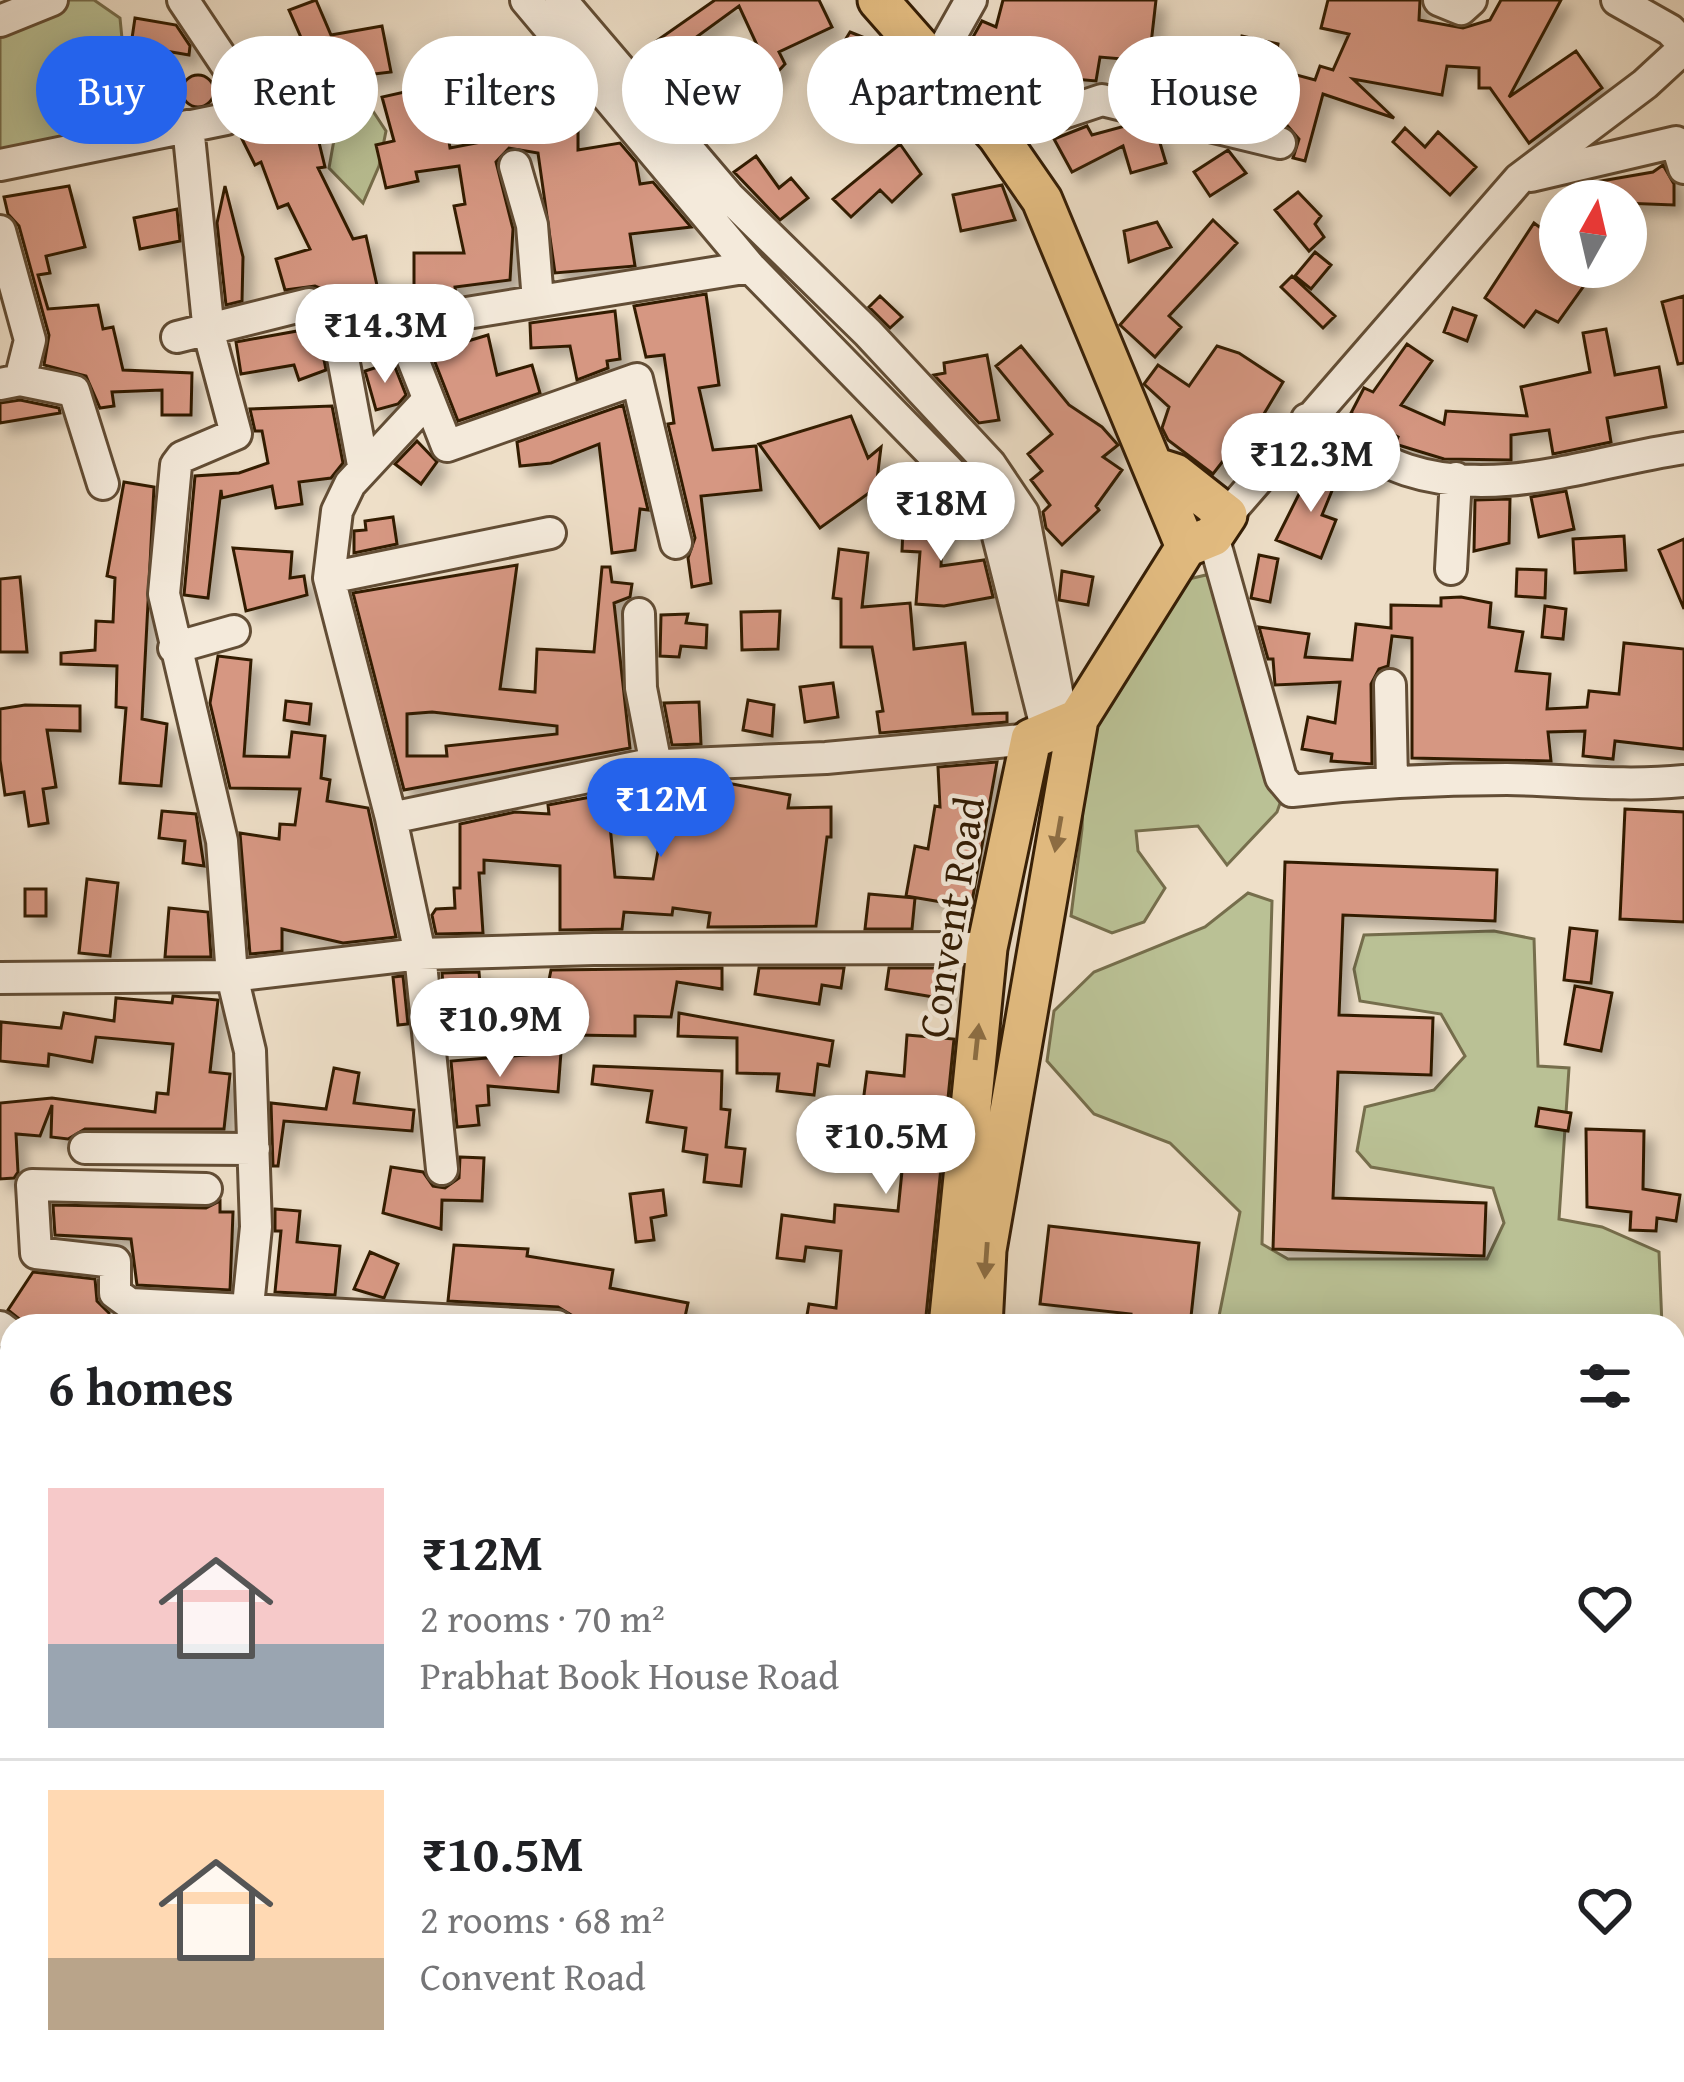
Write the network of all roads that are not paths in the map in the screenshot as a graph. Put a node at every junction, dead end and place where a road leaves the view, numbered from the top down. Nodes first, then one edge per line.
1 (52, 0) edge
2 (183, 0) edge
3 (526, 0) edge
4 (561, 0) edge
5 (878, 0) edge
6 (970, 0) edge
7 (1439, 0) edge
8 (1471, 0) edge
9 (1617, 0) edge
10 (0, 21) edge
11 (910, 36) edge
12 (950, 36) edge
13 (1684, 47) edge
14 (188, 126) junction
15 (1003, 144) edge
16 (0, 165) edge
17 (515, 166) dead end
18 (1684, 168) edge
19 (1519, 178) junction
20 (0, 231) edge
21 (750, 266) junction
22 (538, 301) junction
23 (209, 333) junction
24 (177, 338) dead end
25 (10, 382) edge
26 (427, 401) junction
27 (1306, 418) junction
28 (1684, 448) edge
29 (363, 465) junction
30 (1456, 478) junction
31 (103, 484) dead end
32 (550, 533) dead end
33 (1208, 533) junction
34 (676, 543) dead end
35 (1451, 568) dead end
36 (329, 578) junction
37 (639, 614) dead end
38 (234, 631) dead end
39 (174, 648) junction
40 (1390, 686) dead end
41 (1055, 728) junction
42 (656, 765) junction
43 (1392, 781) junction
44 (1684, 781) edge
45 (391, 818) junction
46 (987, 948) junction
47 (420, 954) junction
48 (232, 976) junction
49 (0, 978) edge
50 (85, 1148) dead end
51 (254, 1149) junction
52 (442, 1169) dead end
53 (17, 1185) edge
54 (206, 1190) dead end
55 (207, 1314) edge
56 (247, 1314) edge
57 (950, 1314) edge
58 (983, 1314) edge

1 - 10 street
2 - 14 street
3 - 21 street
4 - 41 street
5 - 11 main road
6 - 12 street
7 - 8 street
9 - 13 street
13 - 19 street, Convent Road
14 - 16 street
14 - 23 street
15 - 33 main road
17 - 22 street
18 - 19 street
19 - 27 street, Convent Road
20 - 25 street
21 - 22 street
21 - 41 street
22 - 26 street
23 - 24 street
23 - 29 street
23 - 39 street
25 - 31 street
26 - 29 street
26 - 34 street
27 - 30 street
27 - 33 street, Convent Road
28 - 30 street
29 - 36 street
30 - 35 street
32 - 36 street
33 - 41 main road, Convent Road
33 - 43 street
36 - 45 street
37 - 42 street
38 - 39 street
39 - 48 street
40 - 43 street
41 - 42 street
41 - 46 main road, Convent Road
41 -> 58 main road
42 - 45 street
43 - 44 street
45 - 47 street
46 - 47 street
57 -> 46 main road, Convent Road
47 - 48 street
47 - 52 street
48 - 49 street
48 - 51 street
50 - 51 street
51 - 56 street
53 - 54 street
53 - 55 street

